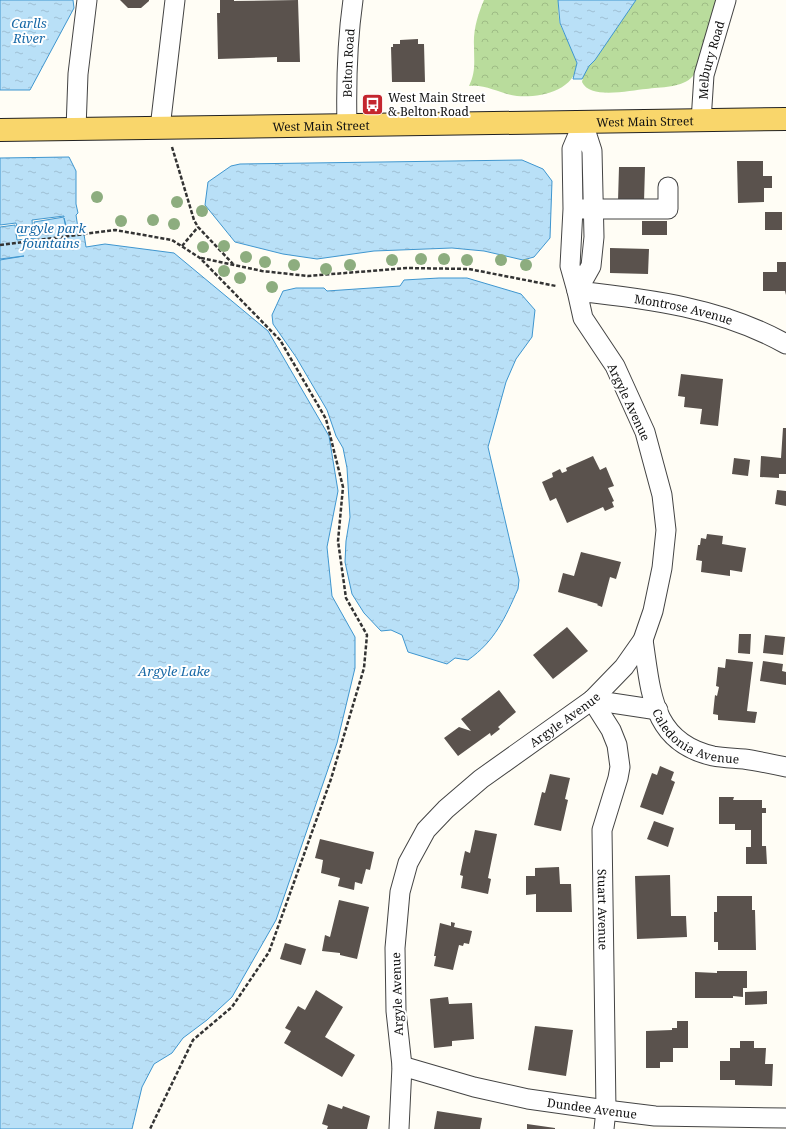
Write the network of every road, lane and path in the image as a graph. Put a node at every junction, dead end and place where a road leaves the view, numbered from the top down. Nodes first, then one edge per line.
1 (87, 0) edge
2 (175, 0) edge
3 (353, 0) edge
4 (726, 0) edge
5 (786, 119) edge
6 (701, 121) junction
7 (584, 123) junction
8 (347, 126) junction
9 (163, 128) junction
10 (76, 129) junction
11 (0, 130) edge
12 (668, 187) dead end
13 (573, 209) junction
14 (595, 209) junction
15 (198, 227) junction
16 (0, 245) edge
17 (182, 246) junction
18 (200, 258) junction
19 (233, 265) junction
20 (577, 291) junction
21 (786, 344) edge
22 (643, 640) junction
23 (592, 700) junction
24 (658, 710) junction
25 (786, 767) edge
26 (402, 1066) junction
27 (606, 1110) junction
28 (784, 1115) edge
29 (150, 1129) edge
30 (399, 1129) edge
31 (604, 1129) edge

1 - 10 street
2 - 9 street
3 - 8 street, Belton Road
4 - 6 street, Melbury Road
5 - 6 main road, West Main Street
6 - 7 main road, West Main Street
7 - 8 main road, West Main Street
7 - 13 street, Argyle Avenue
7 - 14 street
8 - 9 main road, West Main Street
9 - 10 main road, West Main Street
9 - 15 path
10 - 11 main road, West Main Street
12 - 14 street
13 - 14 street
13 - 20 street, Argyle Avenue
14 - 20 street
15 - 17 path
15 - 19 path
16 - 17 path
17 - 18 path
18 - 19 path
18 - 29 path
19 - 20 path
20 - 21 street, Montrose Avenue
20 - 22 street, Argyle Avenue
22 - 23 street, Argyle Avenue
22 - 24 street, Caledonia Avenue
23 - 24 street
23 - 26 street, Argyle Avenue
23 - 27 street, Stuart Avenue
24 - 25 street, Caledonia Avenue
26 - 27 street, Dundee Avenue
26 - 30 street, Argyle Avenue
27 - 28 street, Dundee Avenue
27 - 31 street, Stuart Avenue

